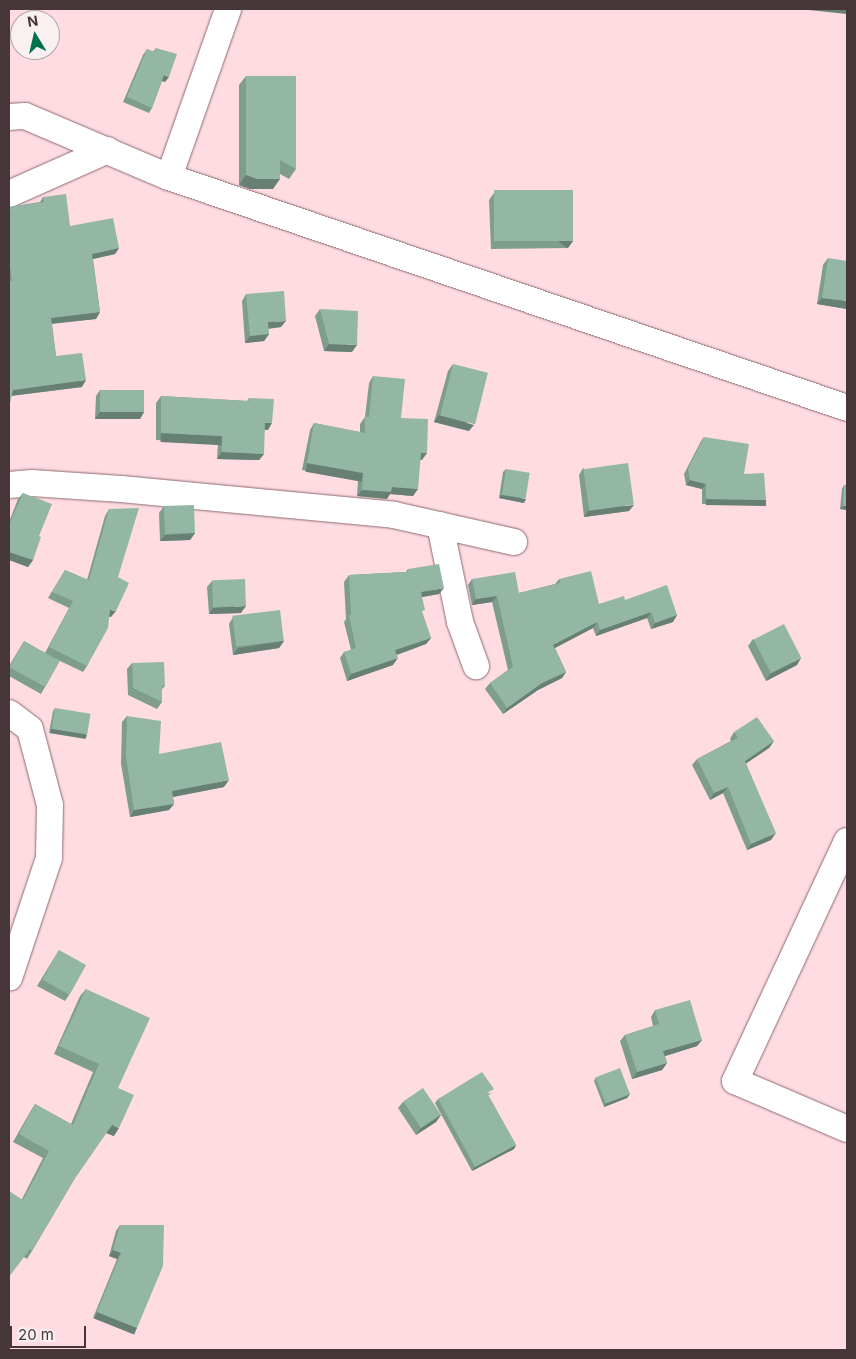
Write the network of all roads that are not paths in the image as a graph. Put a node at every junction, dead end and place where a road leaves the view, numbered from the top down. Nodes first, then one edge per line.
1 (228, 9) edge
2 (9, 117) edge
3 (108, 150) junction
4 (169, 177) junction
5 (9, 194) edge
6 (847, 408) edge
7 (9, 485) edge
8 (440, 525) junction
9 (514, 542) dead end
10 (476, 666) dead end
11 (9, 713) edge
12 (847, 841) edge
13 (9, 978) edge
14 (847, 1129) edge

1 - 4 street
2 - 3 street
3 - 4 street
3 - 5 street
4 - 6 street
7 - 8 street
8 - 9 street
8 - 10 street
11 - 13 street
12 - 14 street

